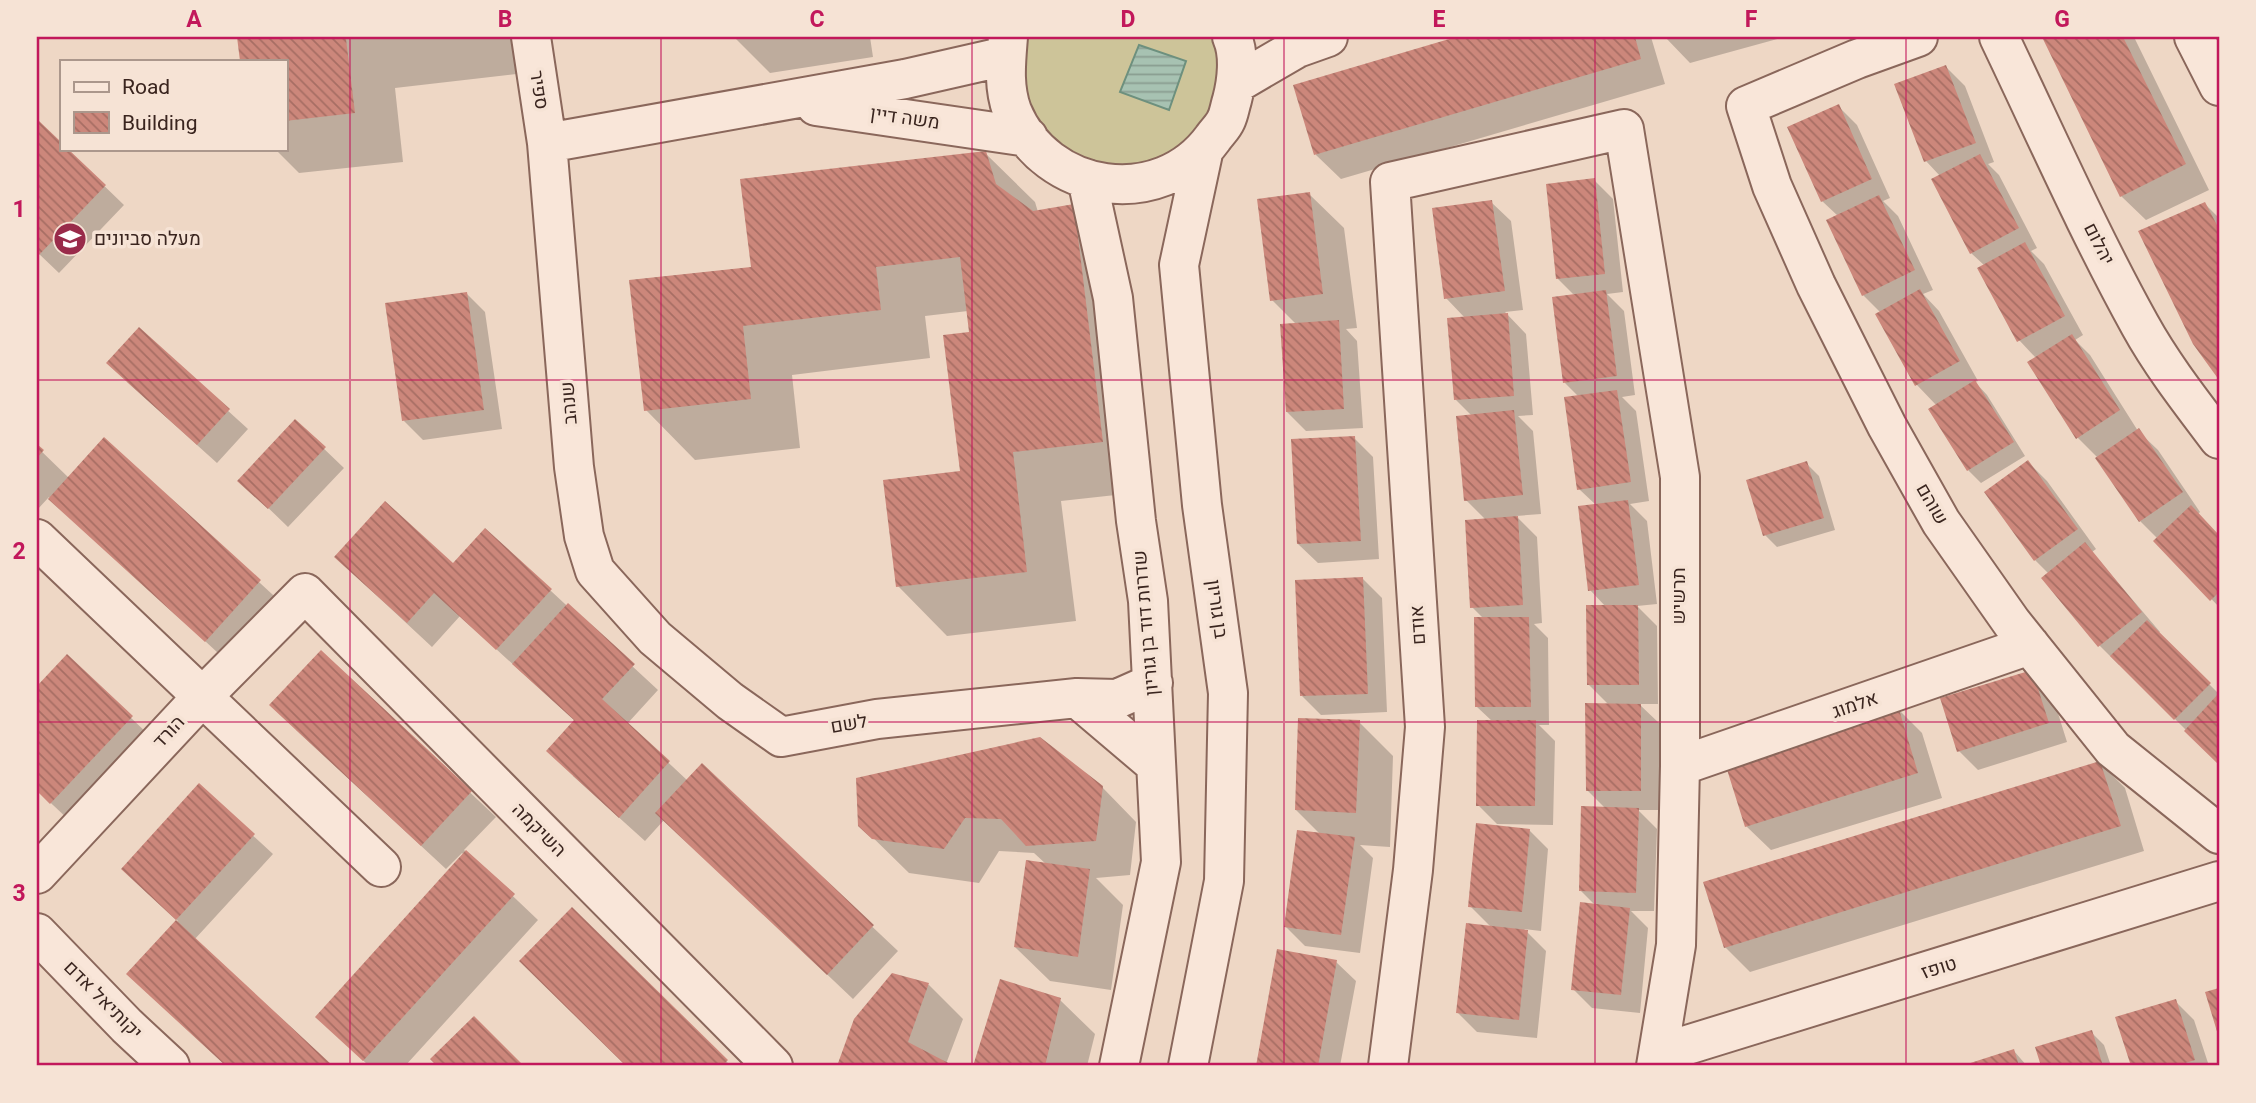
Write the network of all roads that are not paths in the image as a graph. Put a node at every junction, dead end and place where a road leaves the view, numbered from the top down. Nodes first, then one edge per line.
1 (531, 37) edge
2 (1232, 37) edge
3 (1328, 37) edge
4 (1918, 37) edge
5 (1999, 37) edge
6 (2194, 37) edge
7 (1007, 46) edge
8 (1237, 83) junction
9 (2219, 86) edge
10 (783, 101) junction
11 (1624, 129) joint
12 (1028, 137) junction
13 (547, 144) junction
14 (1203, 153) junction
15 (1087, 179) junction
16 (2219, 439) edge
17 (37, 539) edge
18 (305, 593) joint
19 (655, 638) joint
20 (2030, 645) junction
21 (1153, 683) junction
22 (202, 697) junction
23 (1077, 698) junction
24 (1156, 765) junction
25 (1681, 766) junction
26 (2219, 834) edge
27 (381, 867) dead end
28 (37, 874) edge
29 (2219, 881) edge
30 (37, 933) edge
31 (1657, 1060) edge
32 (170, 1066) edge
33 (773, 1066) edge
34 (1119, 1066) edge
35 (1188, 1066) edge
36 (1388, 1066) edge

1 - 13 street, ספיר
2 - 8 street
3 - 8 street
4 - 20 street, שוהם
5 - 16 street, יהלום
6 - 9 street
7 - 10 street, משה דיין
7 - 12 street
8 - 14 street
10 - 12 street, משה דיין
10 - 13 street, משה דיין
11 - 25 street, תרשיש
11 - 36 street, אודם
12 - 15 street
13 - 19 street, שנהב
14 - 15 street
14 - 35 street, בן גוריון
15 - 21 street, שדרות דוד בן גוריון
17 - 22 street
18 - 22 street, הורד
18 - 33 street, השיקמה
19 - 23 street, לשם
20 - 25 street, אלמוג
20 - 26 street, שוהם
21 - 23 street, לשם
21 - 24 street, שדרות דוד בן גוריון
22 - 27 street
22 - 28 street, הורד
23 - 24 street
24 - 34 street, שדרות דוד בן גוריון
25 - 31 street, תרשיש
29 - 31 street, טופז
30 - 32 street, יקותיאל אדם

